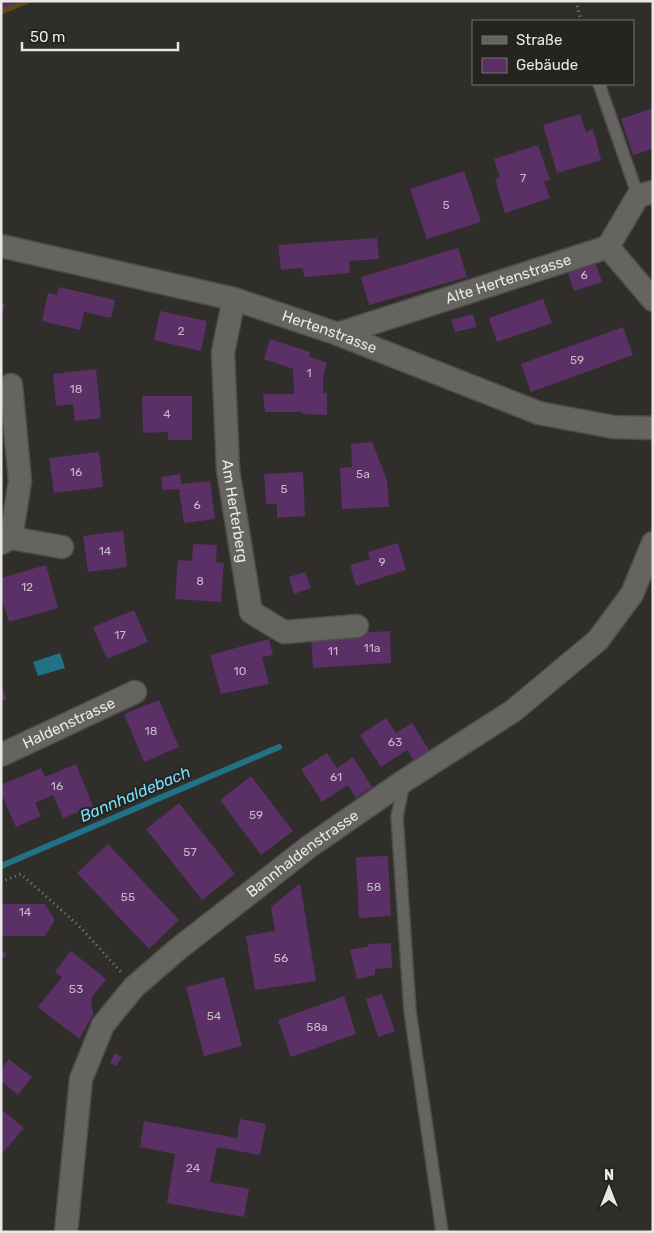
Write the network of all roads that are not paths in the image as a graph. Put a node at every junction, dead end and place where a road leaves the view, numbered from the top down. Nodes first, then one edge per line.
1 (599, 85) edge
2 (645, 194) edge
3 (1, 246) edge
4 (608, 247) junction
5 (234, 299) junction
6 (653, 300) edge
7 (338, 334) junction
8 (11, 385) dead end
9 (653, 428) edge
10 (6, 541) edge
11 (653, 543) edge
12 (62, 548) dead end
13 (357, 626) dead end
14 (135, 692) dead end
15 (1, 755) edge
16 (404, 781) junction
17 (67, 1231) edge
18 (442, 1232) edge

1 - 2 lane
2 - 4 street
3 - 5 street, Hertenstrasse
4 - 6 street
4 - 7 street, Alte Hertenstrasse
5 - 7 street, Hertenstrasse
5 - 13 street, Am Herterberg
7 - 9 street, Hertenstrasse
8 - 10 street
10 - 12 street
11 - 16 street, Bannhaldenstrasse
14 - 15 street, Haldenstrasse
16 - 17 street, Bannhaldenstrasse
16 - 18 lane

